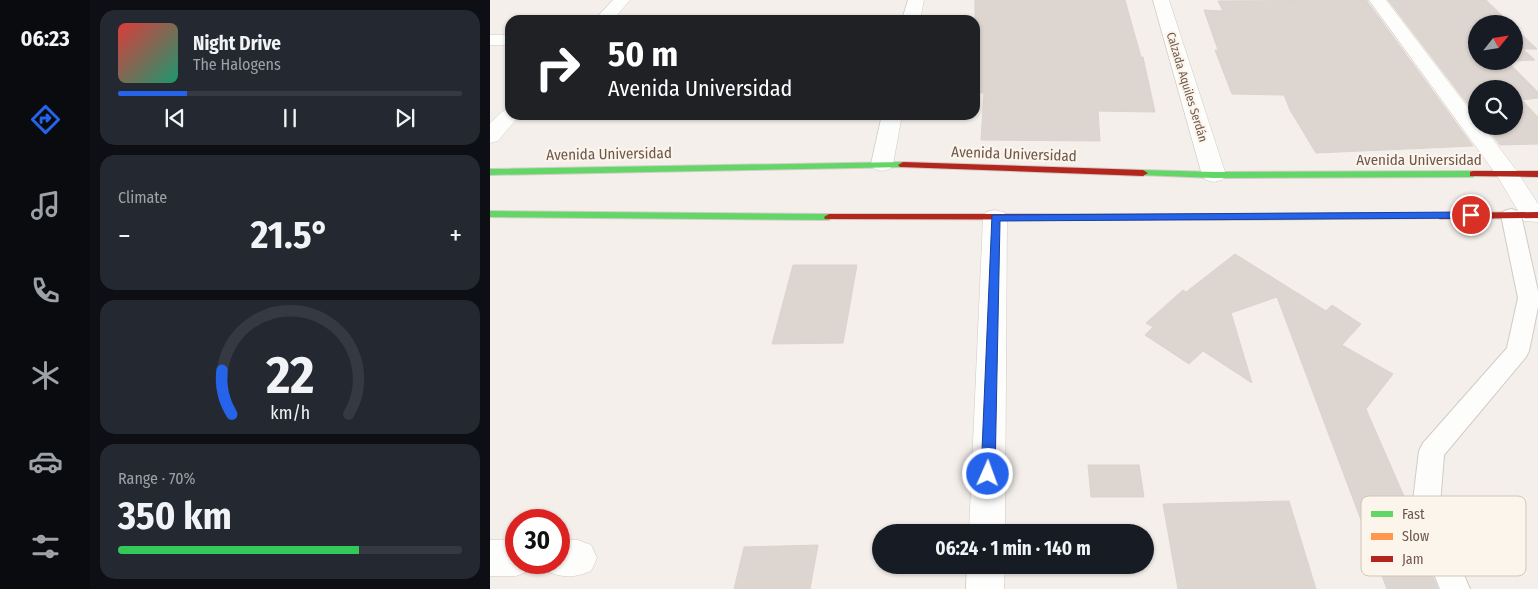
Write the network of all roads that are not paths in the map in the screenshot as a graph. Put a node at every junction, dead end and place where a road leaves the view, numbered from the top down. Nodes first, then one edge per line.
1 (622, 0) edge
2 (916, 0) edge
3 (1161, 0) edge
4 (1377, 0) edge
5 (608, 15) edge
6 (913, 15) edge
7 (490, 40) edge
8 (505, 40) edge
9 (505, 120) edge
10 (891, 120) edge
11 (490, 136) edge
12 (882, 164) junction
13 (490, 172) edge
14 (1508, 174) junction
15 (1538, 174) edge
16 (1214, 175) junction
17 (490, 214) edge
18 (1527, 215) edge
19 (995, 218) junction
20 (1427, 496) edge
21 (987, 524) edge
22 (490, 558) edge
23 (505, 558) edge
24 (986, 574) edge
25 (1449, 576) edge
26 (985, 589) edge
27 (1454, 589) edge

1 - 5 street
2 - 6 street
3 - 16 street, Calzada Aquiles Serdán
4 - 14 street
7 - 8 street
9 - 11 street
10 - 12 street
12 - 13 main road, Avenida Universidad
12 - 16 main road, Avenida Universidad
14 - 15 main road, Avenida Universidad
14 - 16 main road, Avenida Universidad
14 - 18 street
17 - 19 main road
18 - 19 main road
18 - 20 lane
19 - 21 street
22 - 23 street
24 - 26 street
25 - 27 lane

